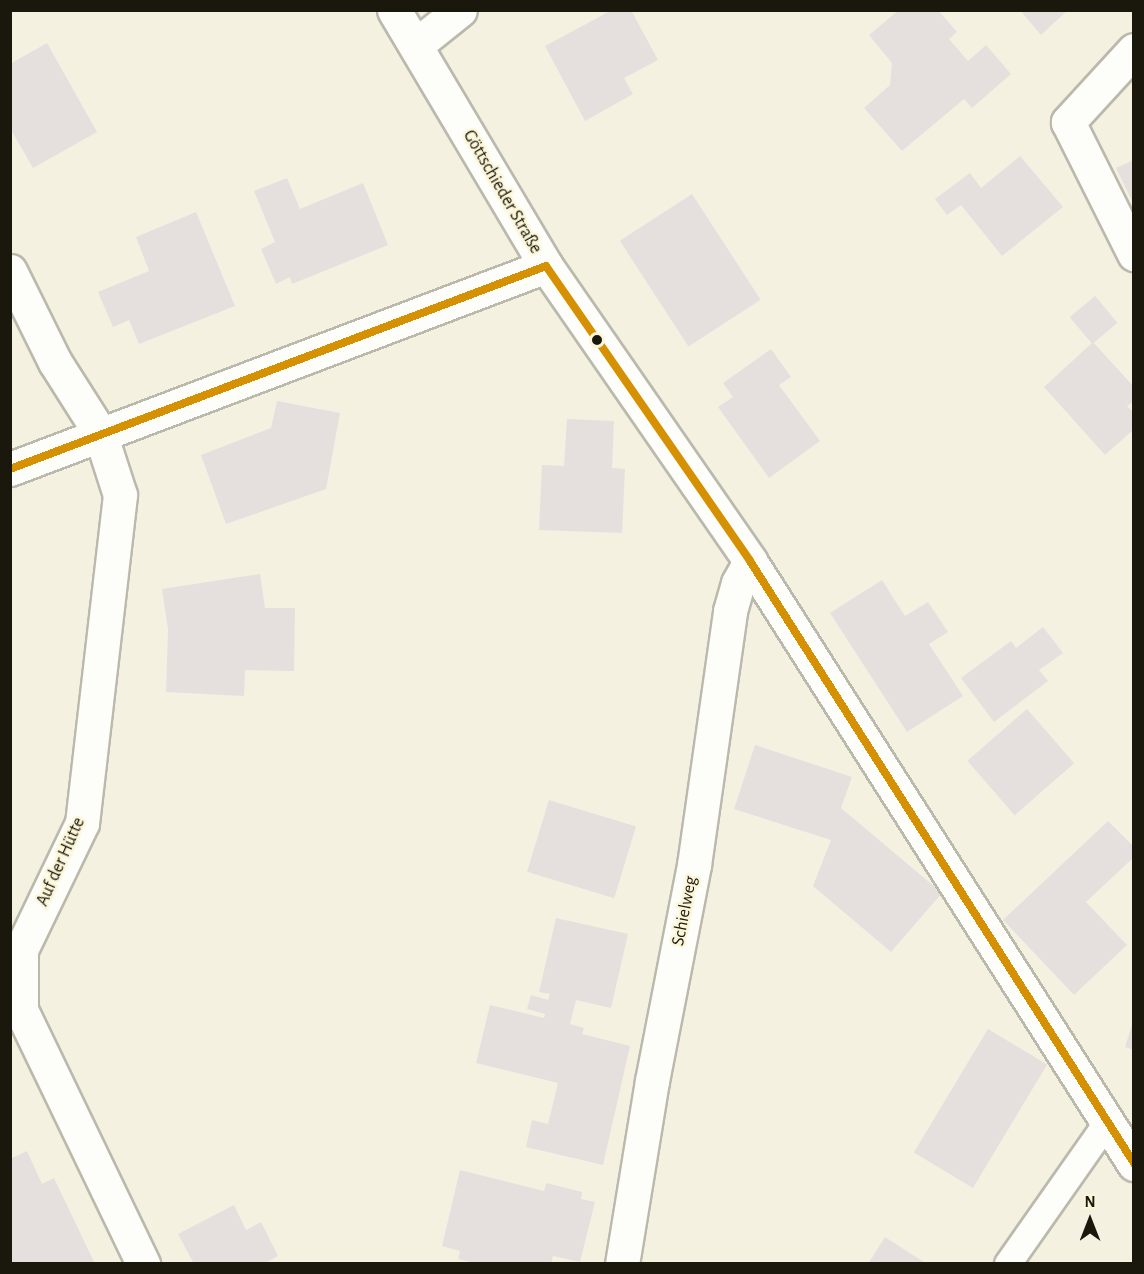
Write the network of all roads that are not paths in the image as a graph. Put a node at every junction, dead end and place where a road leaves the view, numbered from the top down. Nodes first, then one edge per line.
1 (394, 10) edge
2 (460, 10) edge
3 (416, 45) junction
4 (1134, 50) edge
5 (1134, 254) edge
6 (546, 267) junction
7 (10, 271) edge
8 (100, 434) junction
9 (10, 469) edge
10 (750, 561) junction
11 (1107, 1123) junction
12 (1134, 1164) edge
13 (143, 1263) edge
14 (622, 1263) edge
15 (1008, 1263) edge

1 - 3 street, Göttschieder Straße
2 - 3 street
3 - 6 street, Göttschieder Straße
4 - 5 street
6 - 8 street
6 - 10 street, Göttschieder Straße
7 - 8 street, Auf der Hütte
8 - 9 street
8 - 13 street, Auf der Hütte
10 - 11 street, Göttschieder Straße
10 - 14 street, Schielweg
11 - 12 street, Göttschieder Straße
11 - 15 lane

